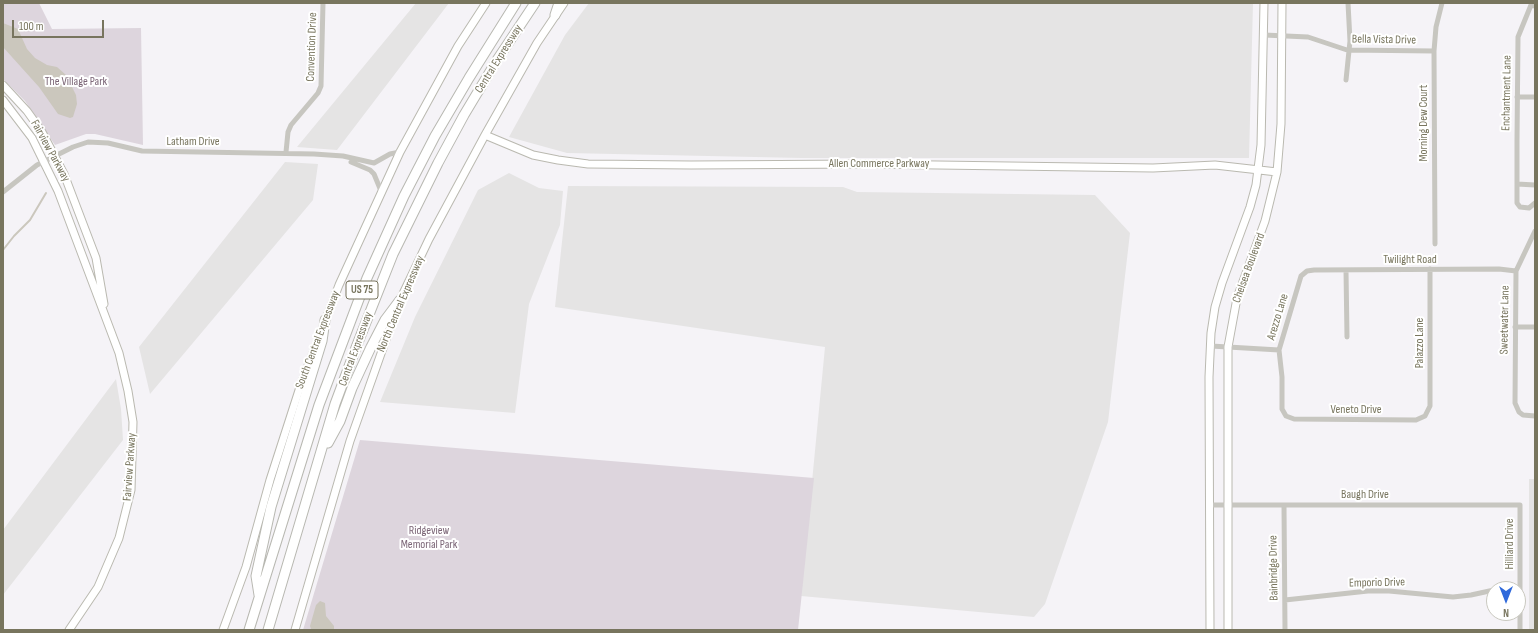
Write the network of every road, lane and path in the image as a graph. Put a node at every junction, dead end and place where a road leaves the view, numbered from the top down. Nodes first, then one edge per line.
1 (323, 3) edge
2 (486, 3) edge
3 (516, 3) edge
4 (535, 3) edge
5 (559, 3) edge
6 (564, 3) edge
7 (1264, 3) edge
8 (1282, 3) edge
9 (1348, 3) edge
10 (1442, 3) edge
11 (1533, 6) edge
12 (555, 15) junction
13 (1264, 35) junction
14 (1282, 35) junction
15 (1349, 50) junction
16 (1434, 51) junction
17 (1346, 80) dead end
18 (3, 85) edge
19 (1517, 97) junction
20 (1535, 97) edge
21 (3, 100) edge
22 (484, 135) junction
23 (286, 152) junction
24 (400, 152) junction
25 (54, 156) junction
26 (335, 156) junction
27 (44, 161) junction
28 (1259, 169) junction
29 (1277, 172) junction
30 (1517, 184) junction
31 (1535, 184) edge
32 (381, 191) junction
33 (3, 192) edge
34 (1535, 203) edge
35 (1535, 231) edge
36 (1435, 244) dead end
37 (1346, 270) junction
38 (1430, 270) junction
39 (1516, 271) junction
40 (1305, 272) joint
41 (400, 300) junction
42 (107, 318) junction
43 (325, 320) junction
44 (1515, 327) junction
45 (1535, 327) edge
46 (1347, 338) dead end
47 (1211, 346) junction
48 (1228, 347) junction
49 (1279, 350) junction
50 (1286, 416) joint
51 (1426, 416) joint
52 (1535, 416) edge
53 (319, 458) junction
54 (1210, 505) junction
55 (1228, 505) junction
56 (1520, 505) joint
57 (1284, 506) junction
58 (1519, 581) edge
59 (1486, 591) edge
60 (259, 599) junction
61 (1284, 600) junction
62 (302, 606) junction
63 (70, 630) edge
64 (223, 630) edge
65 (249, 630) edge
66 (268, 630) edge
67 (291, 630) edge
68 (295, 630) edge
69 (1210, 630) edge
70 (1228, 630) edge
71 (1285, 630) edge

1 - 23 street, Convention Drive
2 - 24 main road, South Central Expressway
3 - 60 highway, Central Expressway / US 75
4 - 53 highway, Central Expressway / US 75
5 - 12 highway
6 - 12 main road, North Central Expressway
7 - 13 main road, Chelsea Boulevard
8 - 14 main road, Chelsea Boulevard
9 - 15 street
10 - 16 street, Morning Dew Court
11 - 19 street, Enchantment Lane
12 - 22 main road, North Central Expressway
13 - 14 street, Bella Vista Drive
13 - 28 main road, Chelsea Boulevard
14 - 15 street, Bella Vista Drive
14 - 29 main road, Chelsea Boulevard
15 - 16 street, Bella Vista Drive
15 - 17 street
16 - 36 street, Morning Dew Court
18 - 25 main road, Fairview Parkway
19 - 20 street
19 - 30 street, Enchantment Lane
21 - 27 main road, Fairview Parkway
22 - 28 main road, Allen Commerce Parkway
22 - 41 main road, North Central Expressway
23 - 25 street, Latham Drive
23 - 26 street, Latham Drive
24 - 26 street, Latham Drive
24 - 32 main road, South Central Expressway
25 - 27 street, Latham Drive
25 - 42 main road, Fairview Parkway
26 - 32 street, Latham Drive
27 - 33 street
27 - 42 main road, Fairview Parkway
28 - 29 main road, Allen Commerce Parkway
28 - 47 main road, Chelsea Boulevard
29 - 48 main road, Chelsea Boulevard
30 - 31 street
30 - 34 street, Enchantment Lane
32 - 43 main road, South Central Expressway
35 - 39 street, Sweetwater Lane
37 - 38 street, Twilight Road
37 - 40 street, Twilight Road
37 - 46 street
38 - 39 street, Twilight Road
38 - 51 street, Palazzo Lane
39 - 44 street, Sweetwater Lane
40 - 49 street, Arezzo Lane
41 - 53 highway
41 - 62 main road, North Central Expressway
42 - 63 main road, Fairview Parkway
43 - 60 highway
43 - 64 main road, South Central Expressway
44 - 45 street
44 - 52 street, Sweetwater Lane
47 - 48 street
47 - 54 main road, Chelsea Boulevard
48 - 49 street
48 - 55 main road, Chelsea Boulevard
49 - 50 street, Arezzo Lane
50 - 51 street, Veneto Drive
53 - 66 highway, Central Expressway / US 75
54 - 55 street, Baugh Drive
54 - 69 main road
55 - 57 street, Baugh Drive
55 - 70 main road, Chelsea Boulevard
56 - 57 street, Baugh Drive
56 - 58 street, Hilliard Drive
57 - 61 street, Bainbridge Drive
59 - 61 street, Emporio Drive
60 - 65 highway, Central Expressway / US 75
61 - 71 street, Bainbridge Drive
62 - 67 main road
62 - 68 main road, North Central Expressway

